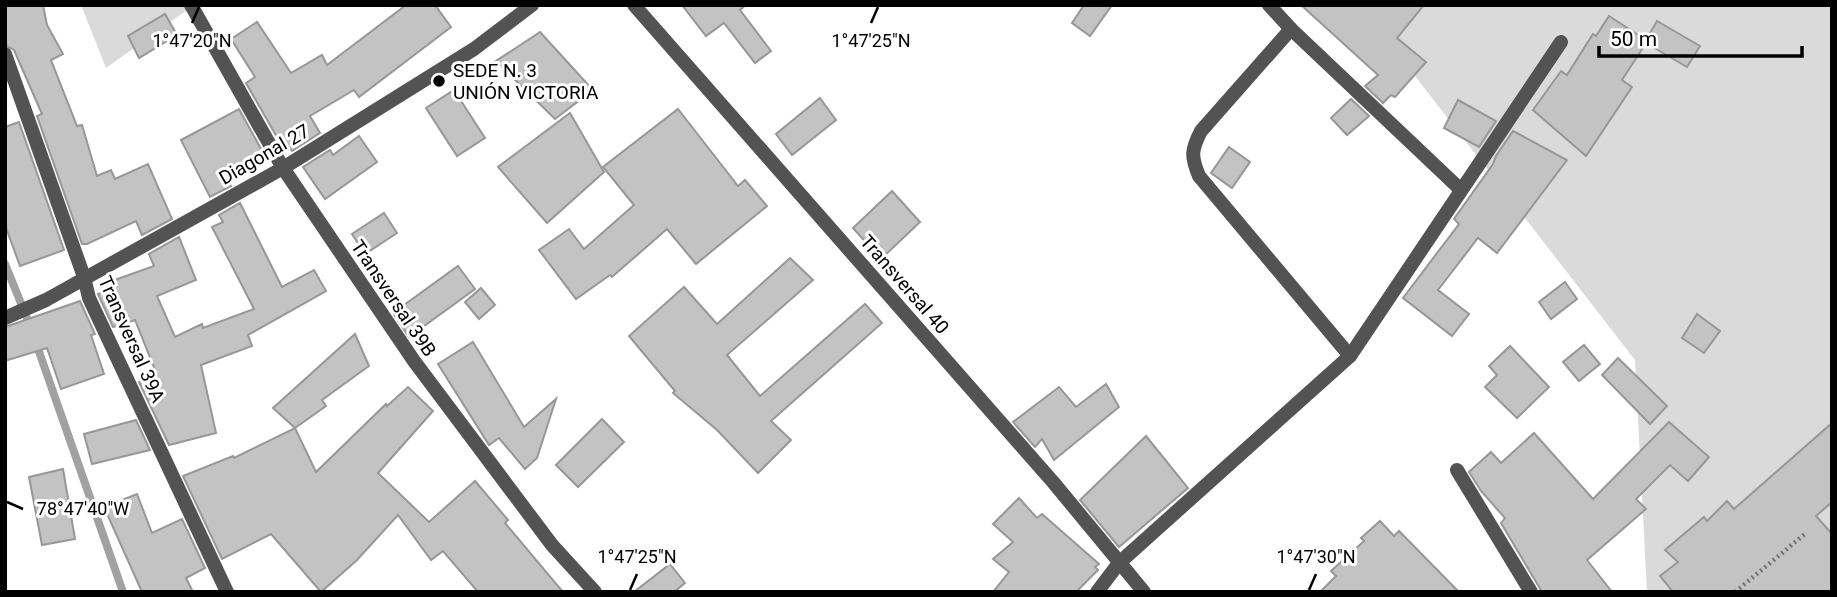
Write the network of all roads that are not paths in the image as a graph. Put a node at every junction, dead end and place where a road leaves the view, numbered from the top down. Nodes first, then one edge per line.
1 (191, 5) edge
2 (532, 5) edge
3 (634, 5) edge
4 (1269, 5) edge
5 (1291, 30) junction
6 (1561, 42) dead end
7 (5, 54) edge
8 (282, 168) junction
9 (1461, 190) junction
10 (83, 277) junction
11 (5, 318) edge
12 (1350, 356) junction
13 (1457, 470) dead end
14 (1119, 563) junction
15 (227, 592) edge
16 (595, 592) edge
17 (1097, 592) edge
18 (1144, 592) edge
19 (1531, 592) edge

1 - 8 street, Transversal 39B
2 - 8 street, Diagonal 27
3 - 14 street, Transversal 40
4 - 5 street
5 - 9 street
5 - 12 street
6 - 9 street
7 - 10 street, Transversal 39A
8 - 10 street, Diagonal 27
8 - 16 street, Transversal 39B
9 - 12 street
10 - 11 street, Diagonal 27
10 - 15 street, Transversal 39A
12 - 14 street
13 - 19 street
14 - 17 street
14 - 18 street, Transversal 40

